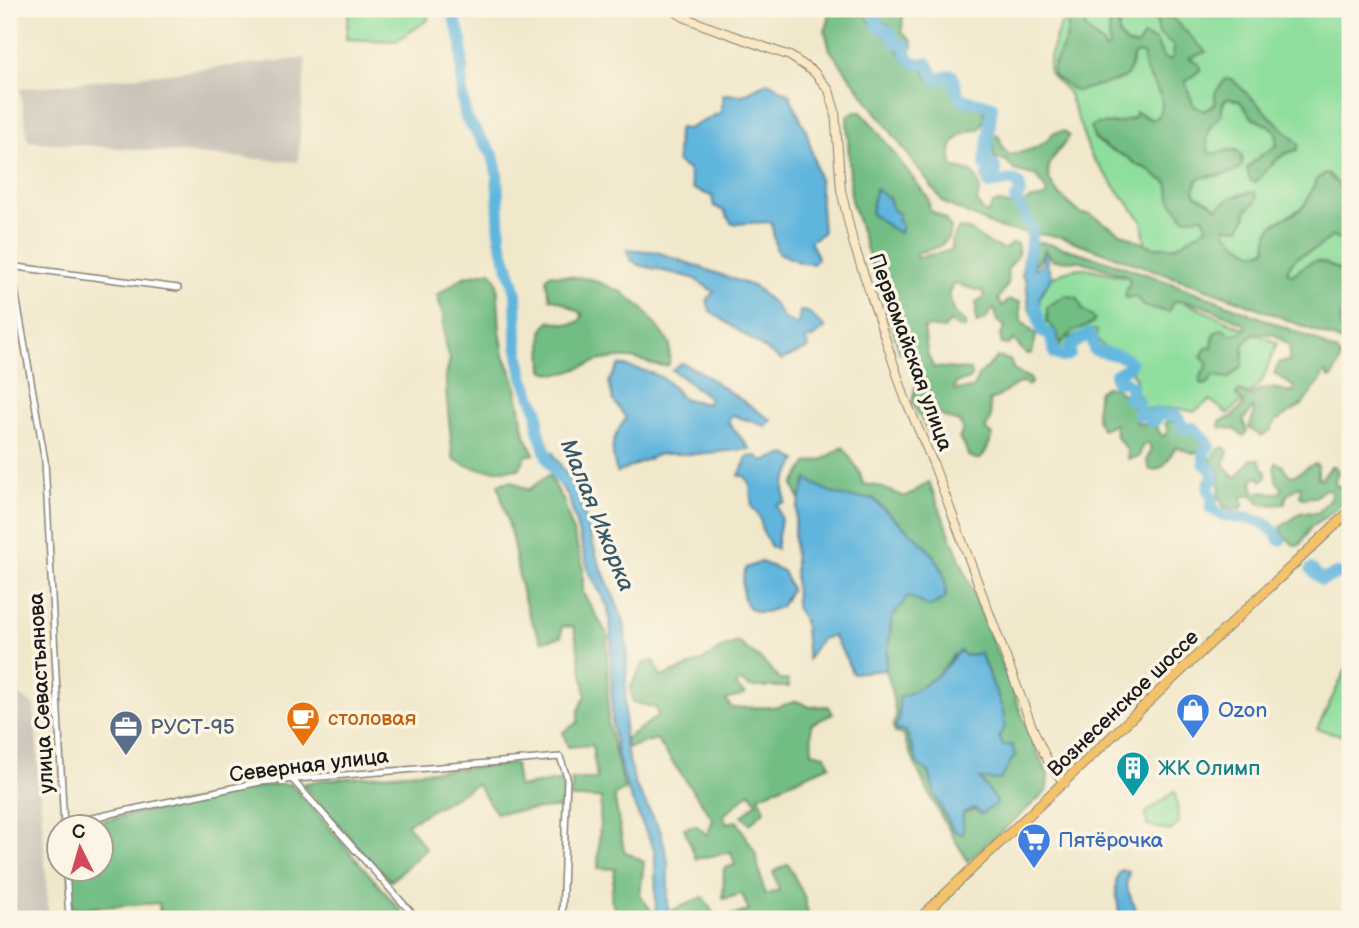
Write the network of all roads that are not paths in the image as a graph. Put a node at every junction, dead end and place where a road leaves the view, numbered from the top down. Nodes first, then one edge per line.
1 (671, 9) edge
2 (10, 267) edge
3 (178, 288) dead end
4 (1350, 511) edge
5 (292, 779) junction
6 (1065, 783) junction
7 (63, 813) edge
8 (116, 814) edge
9 (67, 883) edge
10 (69, 919) edge
11 (417, 919) edge
12 (562, 919) edge
13 (919, 919) edge

1 - 6 street, Первомайская улица
2 - 3 street
2 - 7 street, улица Севастьянова
4 - 6 main road, Вознесенское шоссе
5 - 8 street, Северная улица
5 - 11 street
5 - 12 street, Северная улица
6 - 13 main road, Вознесенское шоссе
9 - 10 street

